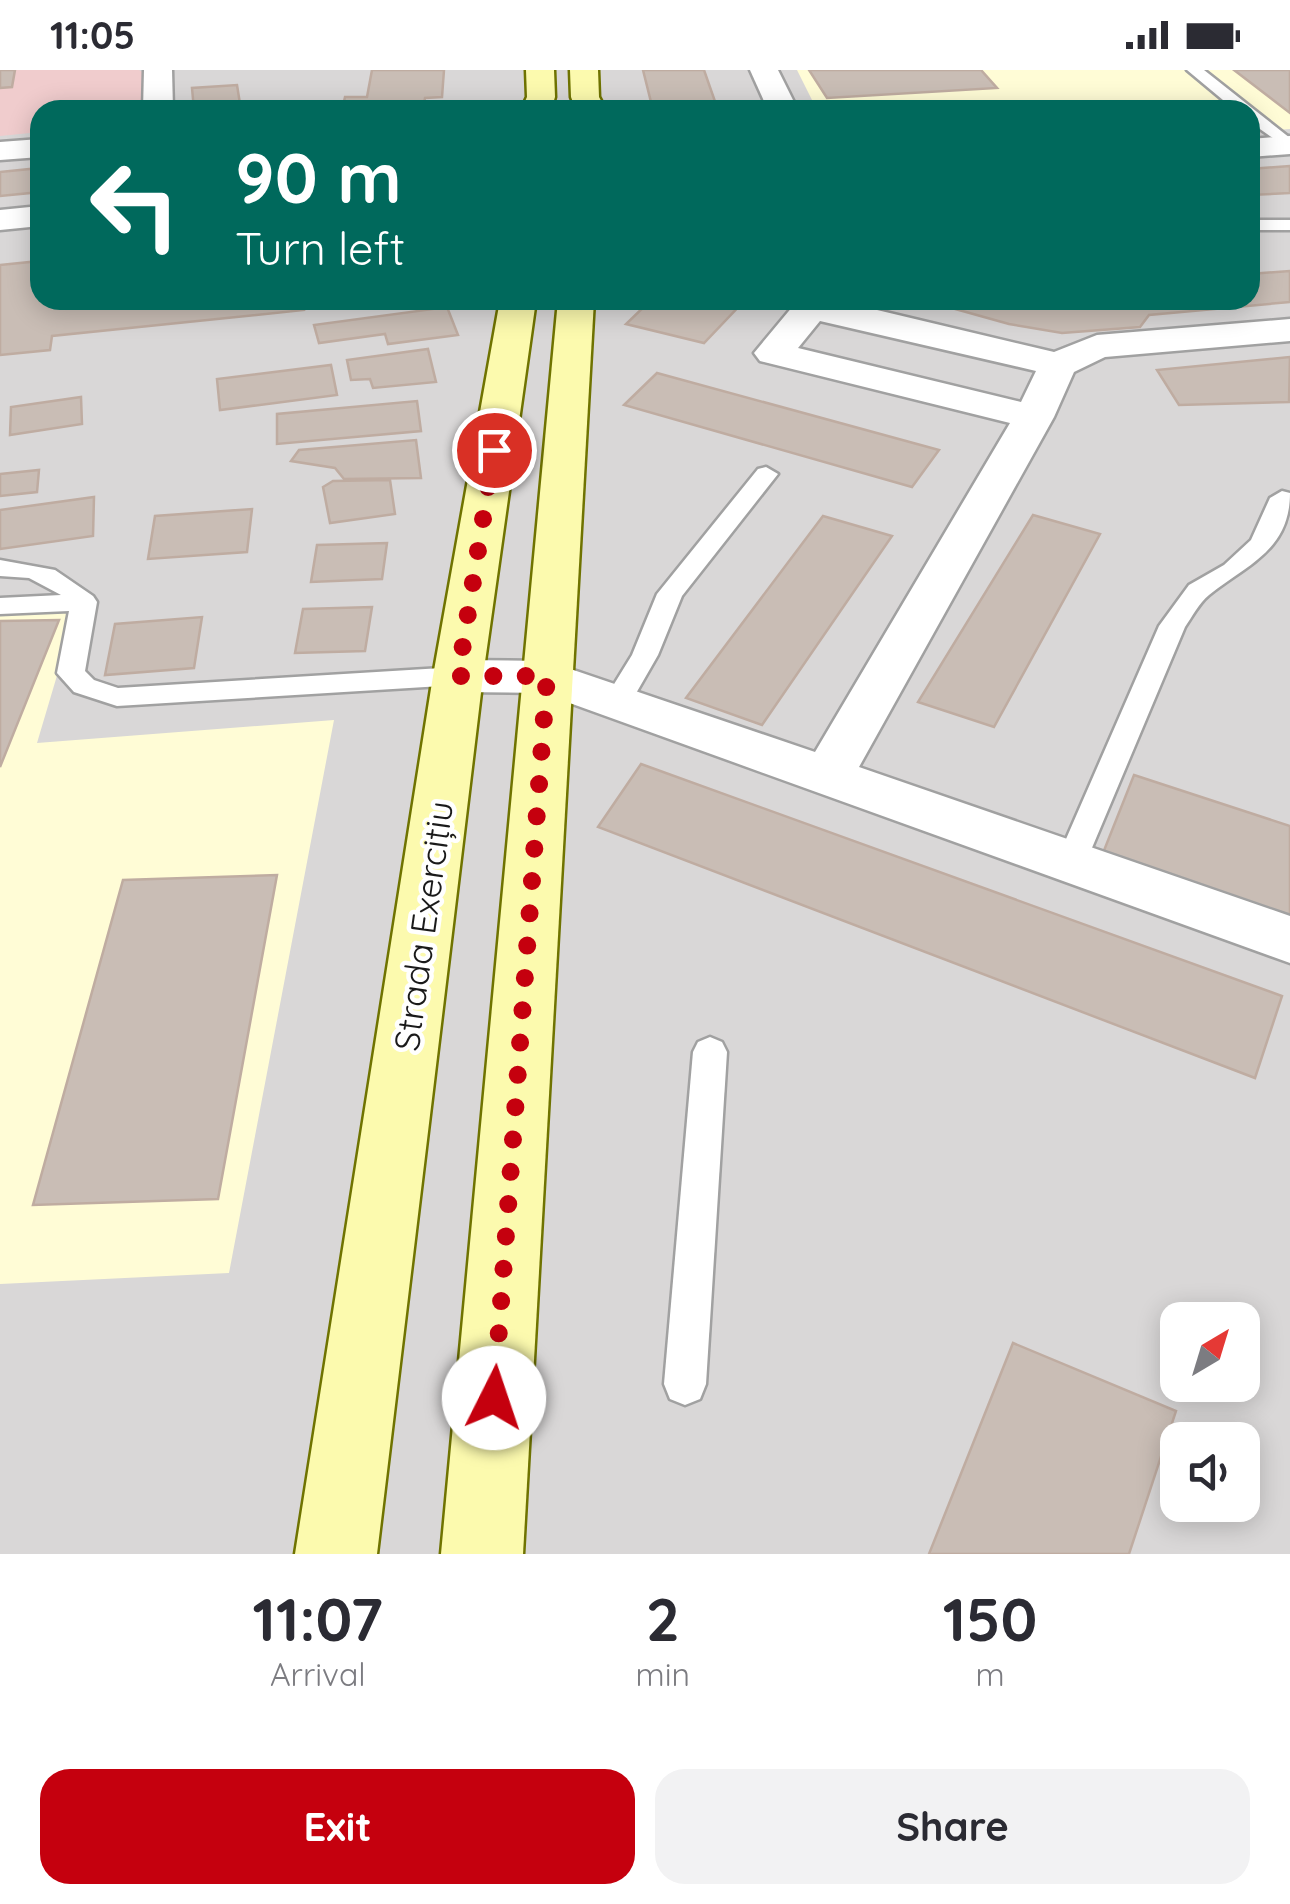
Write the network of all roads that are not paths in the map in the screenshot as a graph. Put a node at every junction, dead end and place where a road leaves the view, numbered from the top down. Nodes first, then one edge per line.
1 (158, 70) edge
2 (540, 70) edge
3 (584, 70) edge
4 (764, 70) edge
5 (1195, 70) edge
6 (158, 100) edge
7 (540, 100) edge
8 (586, 100) edge
9 (778, 100) edge
10 (1232, 100) edge
11 (1260, 122) edge
12 (1290, 145) edge
13 (1260, 147) edge
14 (30, 149) edge
15 (0, 152) edge
16 (30, 217) edge
17 (0, 220) edge
18 (1260, 225) edge
19 (1290, 225) edge
20 (516, 310) edge
21 (575, 310) edge
22 (809, 310) edge
23 (838, 310) edge
24 (1290, 330) edge
25 (1058, 364) junction
26 (1034, 418) junction
27 (766, 474) dead end
28 (1282, 498) dead end
29 (0, 568) edge
30 (84, 602) junction
31 (0, 606) edge
32 (458, 676) junction
33 (547, 676) junction
34 (618, 702) junction
35 (828, 775) junction
36 (1070, 862) junction
37 (1290, 940) edge
38 (710, 1052) dead end
39 (686, 1384) dead end
40 (336, 1554) edge
41 (482, 1554) edge

1 - 6 street
2 - 7 main road
3 - 8 main road
4 - 9 street
5 - 10 lane
11 - 12 lane
12 - 13 street
14 - 15 street
16 - 17 street
18 - 19 lane
20 - 32 main road, Strada Exercițiu
21 - 33 main road
22 - 26 street
23 - 25 street
24 - 25 street
25 - 26 street
26 - 35 street
27 - 34 lane
28 - 36 lane
29 - 30 lane
30 - 31 lane
30 - 32 lane
32 - 33 street
32 - 40 main road, Strada Exercițiu
33 - 34 street
33 - 41 main road
34 - 35 street
35 - 36 street
36 - 37 street
38 - 39 lane

